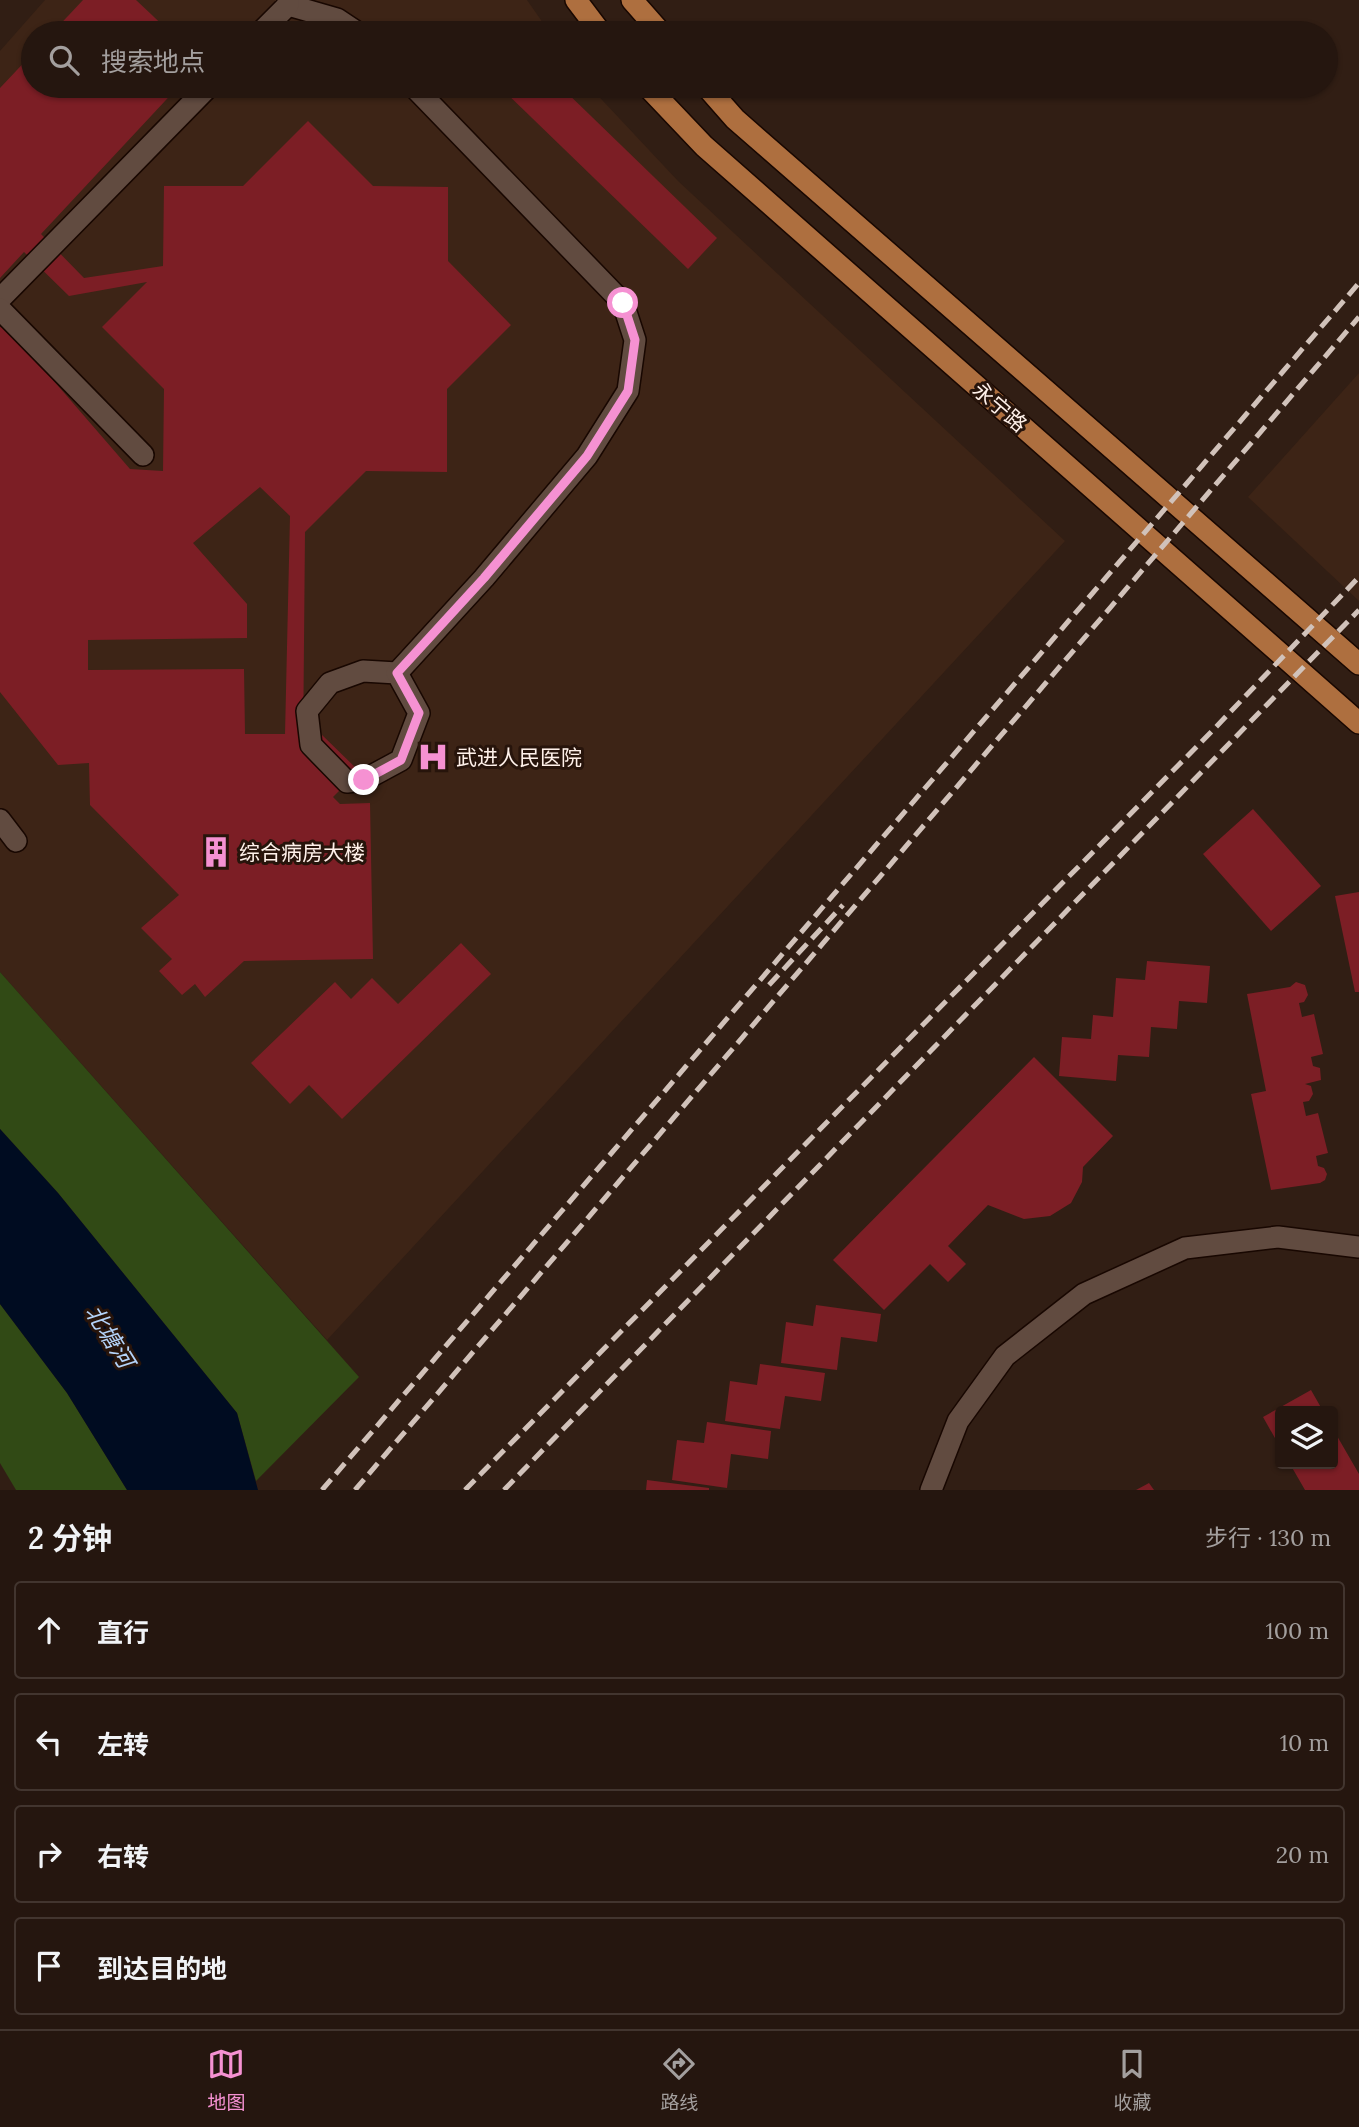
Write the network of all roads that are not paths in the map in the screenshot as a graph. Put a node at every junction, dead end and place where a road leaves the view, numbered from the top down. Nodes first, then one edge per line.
1 (576, 0) edge
2 (632, 0) edge
3 (288, 2) edge
4 (271, 21) edge
5 (340, 21) edge
6 (592, 21) edge
7 (650, 21) edge
8 (197, 98) edge
9 (425, 98) edge
10 (658, 98) edge
11 (717, 98) edge
12 (0, 299) edge
13 (0, 309) edge
14 (143, 455) dead end
15 (1359, 664) edge
16 (397, 673) junction
17 (1359, 723) edge
18 (0, 820) edge
19 (16, 841) dead end
20 (1359, 1247) edge
21 (931, 1490) edge

1 - 6 main road
2 - 7 main road
3 - 4 lane
3 - 5 lane
8 - 12 lane
9 - 16 lane
10 - 17 main road, 永宁路
11 - 15 main road, 永宁路
13 - 14 lane
16 - 16 lane
18 - 19 lane
20 - 21 lane

